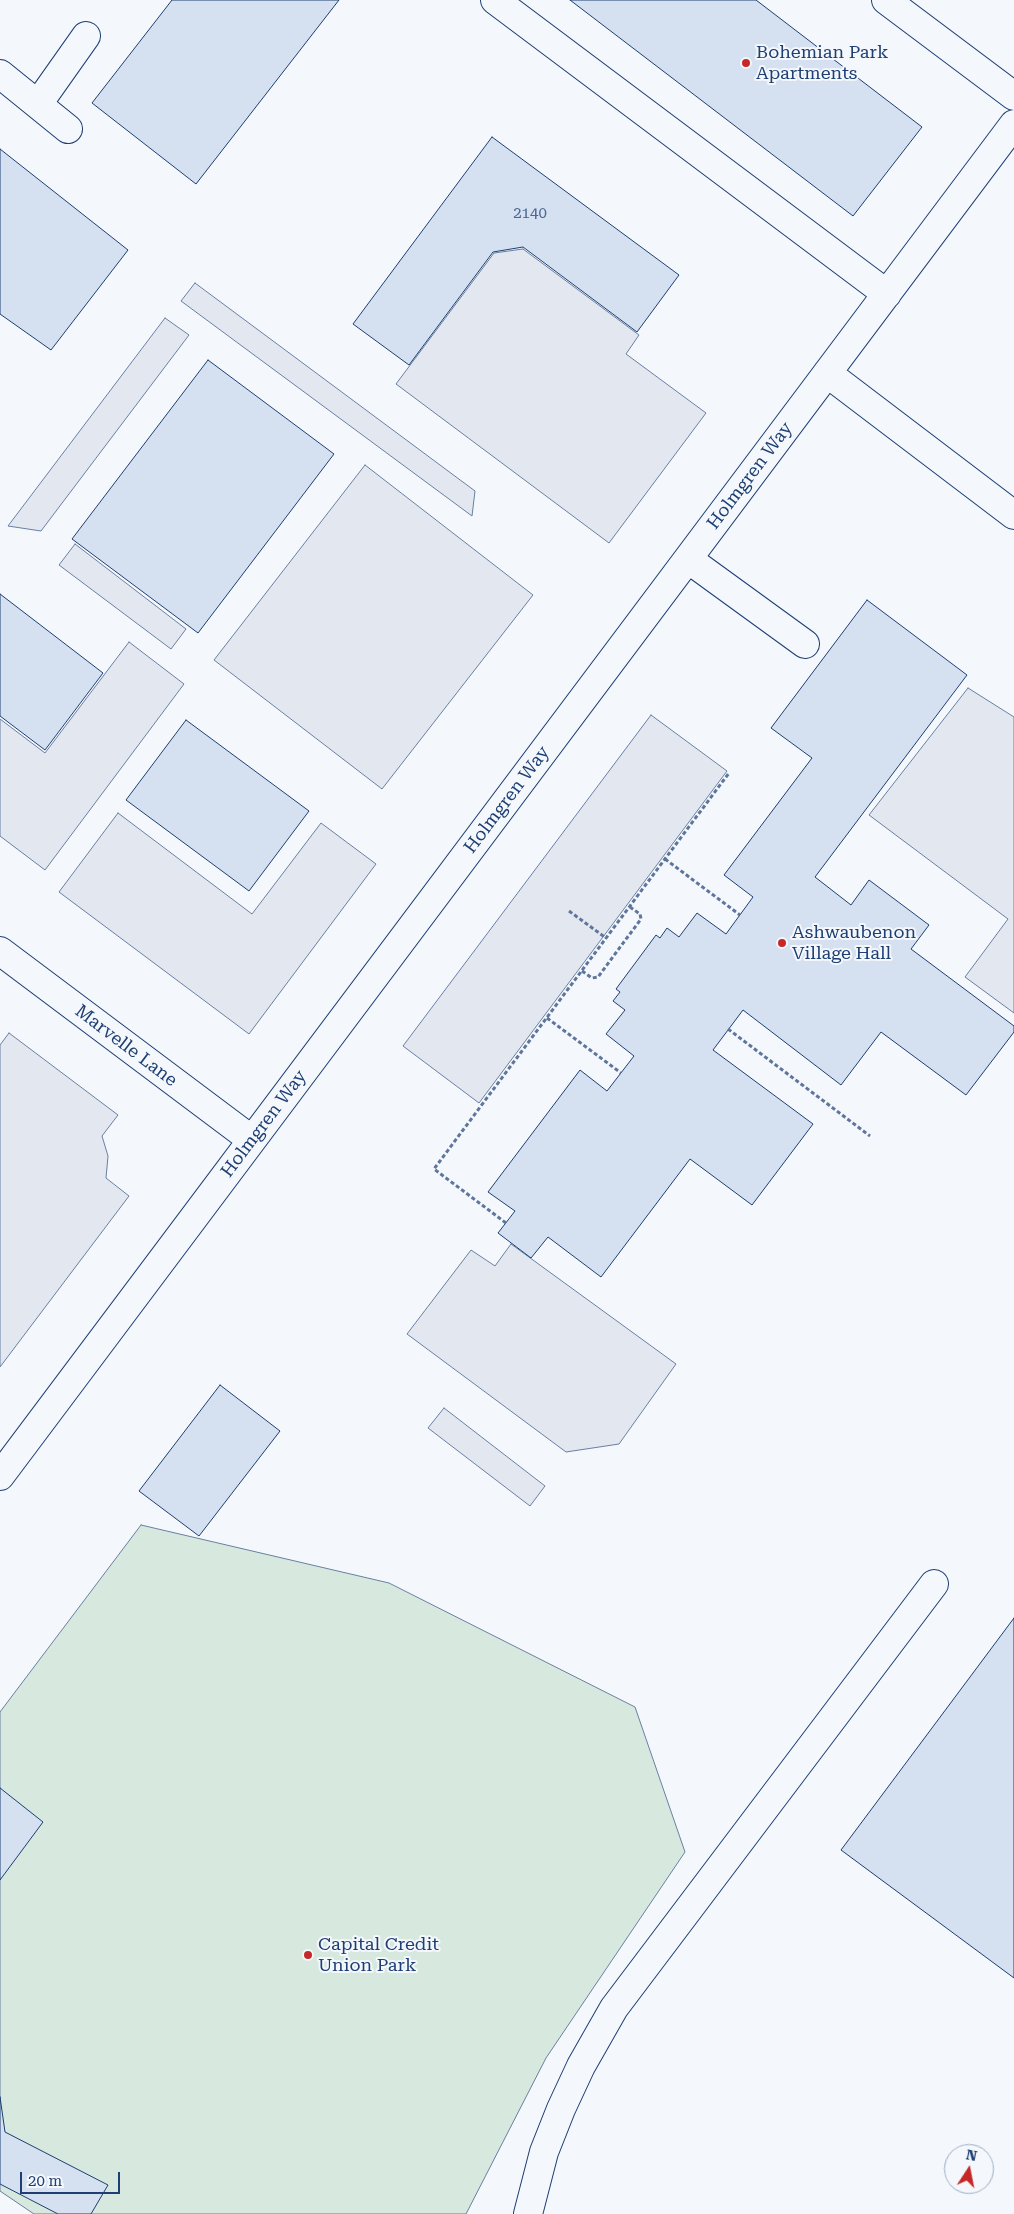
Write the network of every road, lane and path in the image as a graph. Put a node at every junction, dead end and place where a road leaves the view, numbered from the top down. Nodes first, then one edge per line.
1 (495, 0) edge
2 (886, 0) edge
3 (86, 36) dead end
4 (0, 74) edge
5 (1014, 96) edge
6 (38, 104) junction
7 (1014, 124) edge
8 (68, 129) dead end
9 (887, 294) junction
10 (827, 373) junction
11 (1014, 515) edge
12 (688, 559) junction
13 (805, 644) dead end
14 (730, 773) dead end
15 (665, 859) junction
16 (630, 907) junction
17 (569, 911) dead end
18 (740, 915) dead end
19 (606, 938) junction
20 (0, 951) edge
21 (582, 971) junction
22 (547, 1018) junction
23 (728, 1030) dead end
24 (621, 1073) dead end
25 (870, 1136) dead end
26 (252, 1140) junction
27 (506, 1222) dead end
28 (0, 1476) edge
29 (934, 1584) dead end
30 (528, 2214) edge

1 - 9 street
2 - 5 street
3 - 6 street
4 - 6 street
6 - 8 street
7 - 9 street, Holmgren Way
9 - 10 street, Holmgren Way
10 - 11 street
10 - 12 street, Holmgren Way
12 - 13 street
12 - 26 street, Holmgren Way
14 - 15 path
15 - 16 path
15 - 18 path
16 - 19 path
16 - 21 path
17 - 19 path
19 - 21 path
20 - 26 street, Marvelle Lane
21 - 22 path
22 - 24 path
22 - 27 path
23 - 25 path
26 - 28 street, Holmgren Way
29 - 30 street

